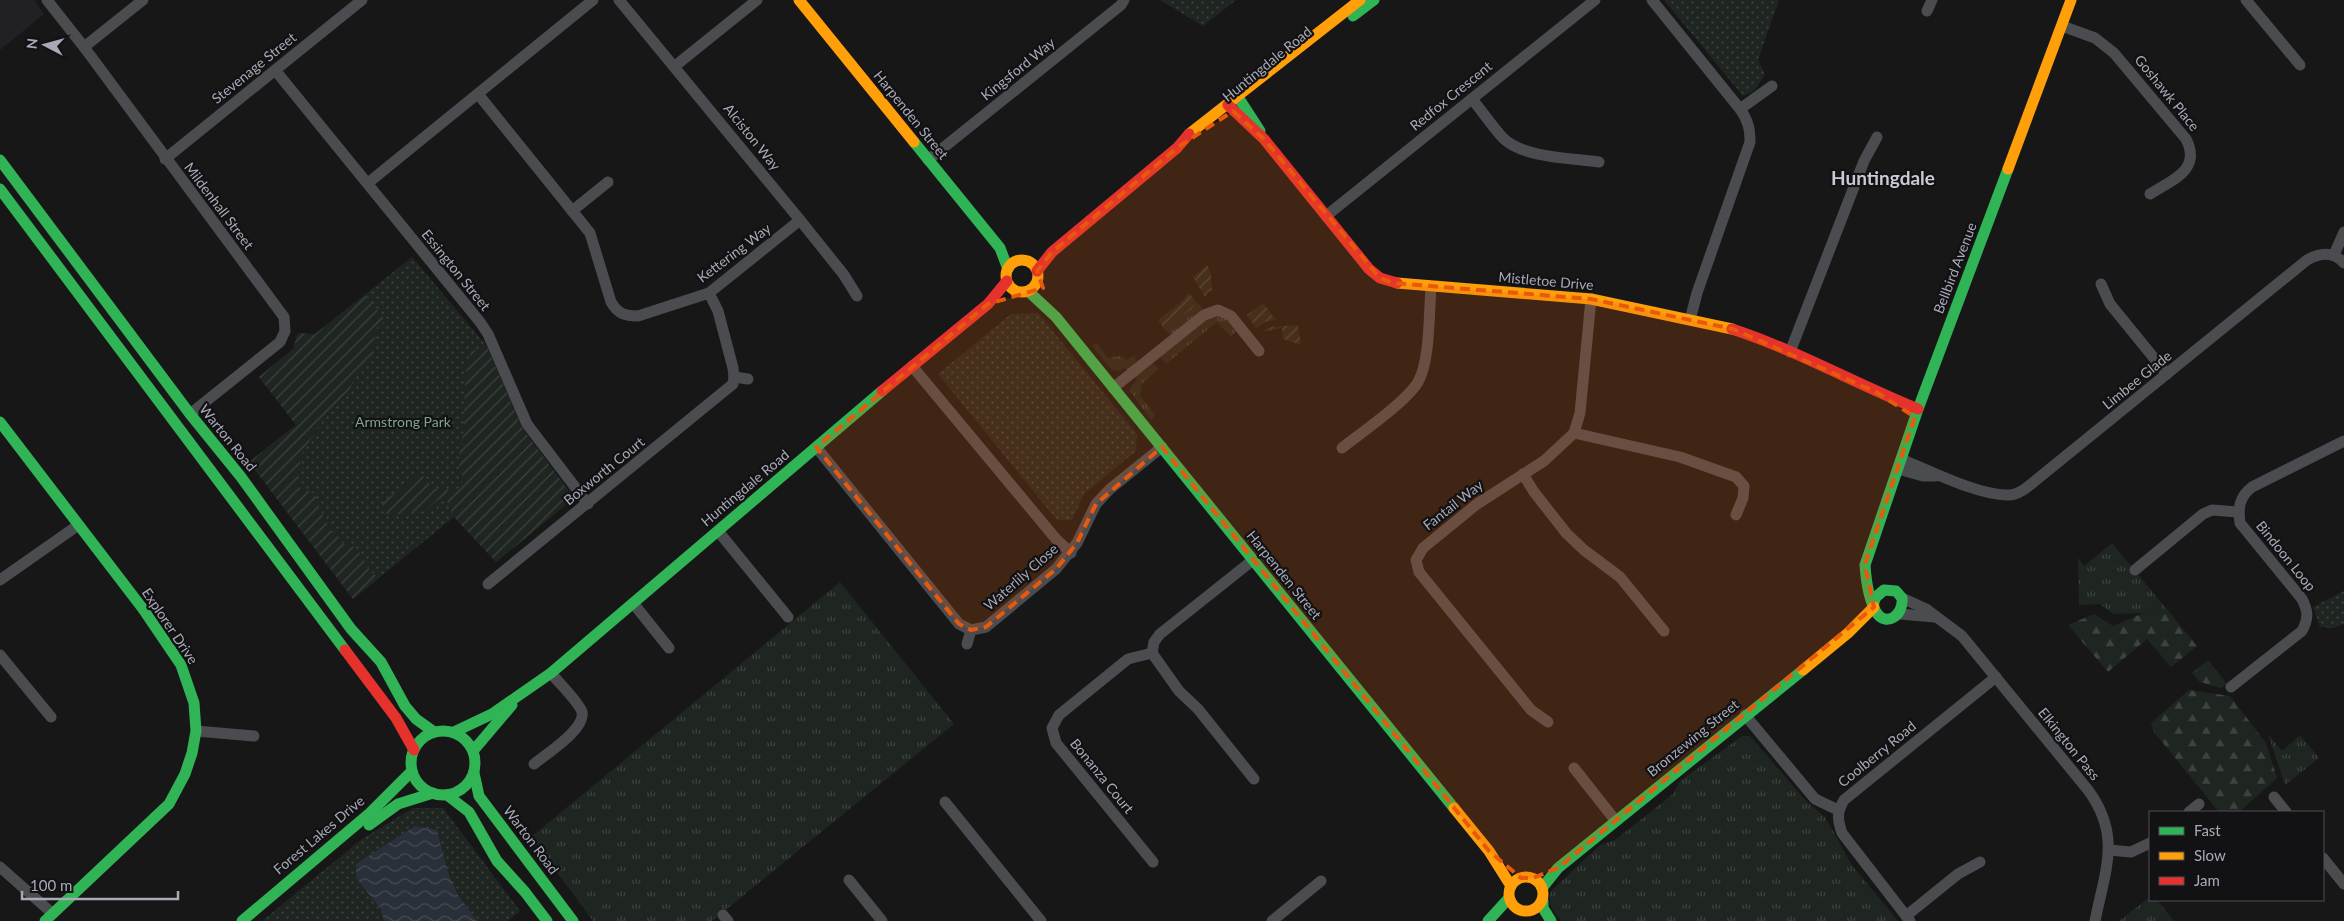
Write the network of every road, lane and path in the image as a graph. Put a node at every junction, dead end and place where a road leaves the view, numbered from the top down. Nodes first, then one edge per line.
1 (47, 0) edge
2 (143, 0) edge
3 (362, 0) edge
4 (593, 0) edge
5 (619, 0) edge
6 (757, 0) edge
7 (798, 0) edge
8 (1124, 0) edge
9 (1360, 0) edge
10 (1374, 0) edge
11 (1595, 0) edge
12 (1652, 0) edge
13 (2071, 0) edge
14 (2246, 0) edge
15 (2062, 26) junction
16 (84, 47) junction
17 (2300, 65) dead end
18 (675, 66) junction
19 (276, 70) junction
20 (1772, 86) dead end
21 (478, 94) junction
22 (1472, 98) junction
23 (1240, 100) junction
24 (1231, 108) junction
25 (1740, 109) junction
26 (1877, 137) dead end
27 (1264, 139) junction
28 (165, 159) junction
29 (0, 160) edge
30 (928, 160) junction
31 (1599, 162) dead end
32 (608, 182) dead end
33 (368, 183) junction
34 (0, 189) edge
35 (2150, 194) dead end
36 (572, 211) junction
37 (1326, 216) junction
38 (800, 220) junction
39 (2344, 232) edge
40 (1000, 248) junction
41 (2334, 255) junction
42 (2344, 263) edge
43 (1032, 267) junction
44 (1008, 269) junction
45 (1007, 281) junction
46 (2101, 284) dead end
47 (1431, 287) junction
48 (1025, 292) junction
49 (709, 293) junction
50 (857, 296) dead end
51 (1591, 300) junction
52 (988, 304) junction
53 (1056, 318) junction
54 (1690, 320) junction
55 (1258, 351) dead end
56 (1790, 352) junction
57 (912, 366) junction
58 (2168, 374) junction
59 (734, 377) junction
60 (748, 379) dead end
61 (1113, 388) junction
62 (1916, 413) junction
63 (190, 414) junction
64 (0, 422) edge
65 (1574, 433) junction
66 (2344, 441) edge
67 (816, 447) junction
68 (1162, 447) junction
69 (1342, 448) dead end
70 (1900, 464) junction
71 (1523, 474) junction
72 (588, 504) junction
73 (2238, 512) junction
74 (1736, 516) dead end
75 (77, 526) junction
76 (718, 531) junction
77 (1870, 548) junction
78 (1071, 553) junction
79 (1252, 560) junction
80 (2135, 570) dead end
81 (0, 580) edge
82 (488, 584) dead end
83 (1889, 589) junction
84 (1902, 598) junction
85 (633, 603) junction
86 (1874, 605) junction
87 (1900, 614) junction
88 (1934, 617) junction
89 (788, 618) dead end
90 (1886, 619) junction
91 (971, 630) junction
92 (1664, 631) dead end
93 (1848, 633) junction
94 (967, 644) dead end
95 (669, 648) dead end
96 (1152, 653) junction
97 (0, 655) edge
98 (550, 673) junction
99 (1996, 677) junction
100 (2231, 687) dead end
101 (522, 695) junction
102 (1745, 715) junction
103 (51, 717) dead end
104 (1548, 722) dead end
105 (196, 731) junction
106 (434, 732) junction
107 (454, 732) junction
108 (254, 736) dead end
109 (414, 750) junction
110 (473, 751) junction
111 (534, 764) dead end
112 (1574, 768) dead end
113 (412, 771) junction
114 (474, 773) junction
115 (1254, 779) dead end
116 (433, 793) junction
117 (447, 795) junction
118 (2274, 797) dead end
119 (946, 802) dead end
120 (2199, 804) dead end
121 (1838, 810) junction
122 (2190, 811) edge
123 (2285, 811) edge
124 (1615, 820) junction
125 (2149, 844) edge
126 (2109, 850) junction
127 (1489, 851) junction
128 (2324, 859) edge
129 (1152, 862) dead end
130 (1980, 862) dead end
131 (0, 867) edge
132 (1558, 868) junction
133 (1521, 878) junction
134 (1533, 878) junction
135 (849, 880) dead end
136 (1320, 881) dead end
137 (2344, 884) edge
138 (1511, 886) junction
139 (1542, 888) junction
140 (1509, 898) junction
141 (1543, 901) junction
142 (1526, 912) junction
143 (48, 917) edge
144 (1908, 918) edge
145 (242, 921) edge
146 (255, 921) edge
147 (547, 921) edge
148 (573, 921) edge
149 (882, 921) edge
150 (1041, 921) edge
151 (1272, 921) edge
152 (1488, 921) edge
153 (1498, 921) edge
154 (1540, 921) edge
155 (1551, 921) edge
156 (2095, 921) edge

1 - 16 street, Mildenhall Street
2 - 16 street
3 - 19 street, Stevenage Street
4 - 21 street
5 - 18 street, Alciston Way
6 - 18 street
7 - 30 street, Harpenden Street
8 - 30 street, Kingsford Way
9 - 23 street, Huntingdale Road
10 - 23 street, Huntingdale Road
11 - 22 street, Redfox Crescent
12 - 25 street
13 - 15 street, Bellbird Avenue
14 - 17 street
15 - 35 street, Goshawk Place
15 - 62 street, Bellbird Avenue
16 - 28 street, Mildenhall Street
18 - 38 street, Alciston Way
19 - 28 street, Stevenage Street
19 - 33 street, Essington Street
20 - 25 street
21 - 33 street
21 - 36 street, Kettering Way
22 - 31 street
22 - 37 street, Redfox Crescent
23 - 24 street, Huntingdale Road
23 - 27 street, Mistletoe Drive
24 - 27 street, Mistletoe Drive
24 - 43 street, Huntingdale Road
25 - 54 street
26 - 56 street
27 - 37 street, Mistletoe Drive
28 - 63 street, Mildenhall Street
29 - 63 street, Warton Road
30 - 40 street, Harpenden Street
32 - 36 street
33 - 72 street, Essington Street
34 - 109 street
36 - 49 street, Kettering Way
37 - 47 street, Mistletoe Drive
38 - 49 street, Kettering Way
38 - 50 street, Alciston Way
39 - 41 street
40 - 43 street, Harpenden Street
40 - 44 street, Harpenden Street
41 - 42 street
41 - 58 street, Limbee Glade
43 - 44 street
43 - 48 street
43 - 53 street, Harpenden Street
44 - 45 street, Harpenden Street
45 - 48 street, Harpenden Street
45 - 52 street, Huntingdale Road
46 - 58 street
47 - 51 street, Mistletoe Drive
47 - 69 street
48 - 52 street, Huntingdale Road
48 - 53 street, Harpenden Street
49 - 59 street
51 - 54 street, Mistletoe Drive
51 - 65 street
52 - 57 street, Huntingdale Road
53 - 61 street, Harpenden Street
54 - 56 street, Mistletoe Drive
55 - 61 street
56 - 62 street, Mistletoe Drive
57 - 67 street, Huntingdale Road
57 - 78 street
58 - 70 street, Limbee Glade
59 - 60 street
59 - 72 street, Boxworth Court
61 - 68 street, Harpenden Street
62 - 70 street, Bellbird Avenue
63 - 106 street, Warton Road
64 - 75 street, Explorer Drive
65 - 71 street, Fantail Way
65 - 74 street
66 - 73 street
67 - 76 street, Huntingdale Road
67 - 91 street
68 - 78 street, Waterlily Close
68 - 79 street, Harpenden Street
70 - 77 street, Bellbird Avenue
71 - 92 street
71 - 104 street, Fantail Way
72 - 82 street, Boxworth Court
73 - 80 street
73 - 100 street, Bindoon Loop
75 - 81 street
75 - 105 street, Explorer Drive
76 - 85 street, Huntingdale Road
76 - 89 street
77 - 83 street, Bellbird Avenue
77 - 86 street, Bellbird Avenue
78 - 91 street, Waterlily Close
79 - 96 street
79 - 127 street, Harpenden Street
83 - 84 street
83 - 86 street
84 - 87 street
84 - 88 street, Elkington Pass
85 - 95 street
85 - 98 street, Huntingdale Road
86 - 90 street
86 - 93 street, Bronzewing Street
87 - 88 street, Elkington Pass
87 - 90 street
88 - 99 street, Elkington Pass
90 - 93 street, Bronzewing Street
91 - 94 street
93 - 102 street, Bronzewing Street
96 - 115 street
96 - 129 street, Bonanza Court
97 - 103 street
98 - 101 street, Huntingdale Road
98 - 111 street
99 - 121 street, Coolberry Road
99 - 126 street, Elkington Pass
101 - 107 street, Huntingdale Road
101 - 110 street, Huntingdale Road
102 - 121 street
102 - 124 street, Bronzewing Street
105 - 108 street
105 - 143 street, Explorer Drive
106 - 107 street
106 - 109 street
107 - 110 street
109 - 113 street
110 - 114 street, Warton Road
112 - 124 street
113 - 116 street
113 - 145 street, Forest Lakes Drive
114 - 117 street
114 - 148 street, Warton Road
116 - 117 street
116 - 146 street, Forest Lakes Drive
117 - 147 street
118 - 123 street
119 - 150 street
120 - 122 street
121 - 144 street
124 - 132 street, Bronzewing Street
125 - 126 street
126 - 156 street, Elkington Pass
127 - 133 street, Harpenden Street
127 - 138 street, Harpenden Street
128 - 137 street
130 - 144 street
131 - 143 street
132 - 134 street, Bronzewing Street
132 - 139 street, Bronzewing Street
133 - 134 street
133 - 138 street
134 - 139 street
135 - 149 street
136 - 151 street
138 - 140 street
139 - 141 street
140 - 142 street
140 - 152 street
141 - 142 street
141 - 155 street
142 - 153 street
142 - 154 street

